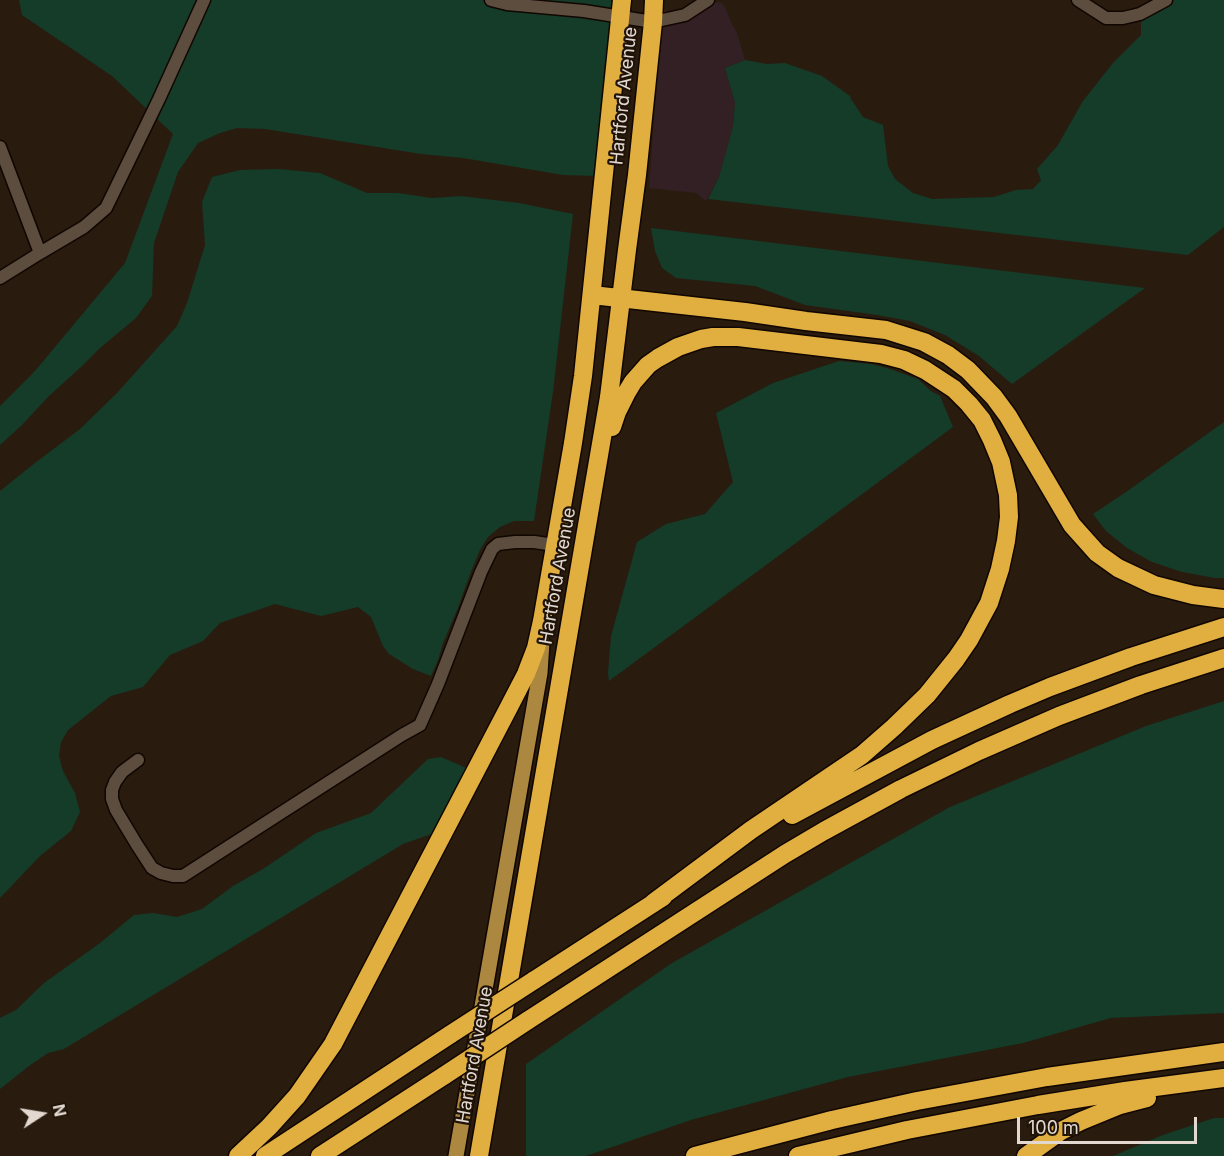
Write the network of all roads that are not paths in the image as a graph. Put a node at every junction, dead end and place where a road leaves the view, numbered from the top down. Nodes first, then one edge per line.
1 (204, 0) edge
2 (491, 0) edge
3 (654, 0) edge
4 (708, 0) edge
5 (1078, 0) edge
6 (1166, 0) edge
7 (507, 2) edge
8 (621, 9) edge
9 (653, 22) junction
10 (0, 147) edge
11 (40, 253) junction
12 (0, 278) edge
13 (592, 295) junction
14 (621, 298) junction
15 (595, 483) junction
16 (555, 545) junction
17 (1224, 599) edge
18 (544, 612) junction
19 (1224, 627) edge
20 (1224, 658) edge
21 (138, 760) dead end
22 (653, 903) junction
23 (1224, 1052) edge
24 (1224, 1078) edge
25 (1224, 1084) edge
26 (238, 1156) edge
27 (265, 1156) edge
28 (320, 1156) edge
29 (456, 1156) edge
30 (478, 1156) edge
31 (695, 1156) edge
32 (798, 1156) edge
33 (1026, 1156) edge

1 - 11 lane
2 - 7 lane
3 - 9 highway, Hartford Avenue
4 - 9 lane
5 - 6 lane
7 - 8 lane
8 - 9 lane
8 - 13 highway, Hartford Avenue
9 - 14 highway, Hartford Avenue
10 - 11 lane
11 - 12 lane
13 - 14 highway
13 - 16 highway, Hartford Avenue
14 - 15 highway, Hartford Avenue
14 - 17 highway
15 - 22 highway
15 - 30 highway, Hartford Avenue
16 - 18 highway, Hartford Avenue
16 - 21 lane
18 - 26 highway
18 - 29 main road, Hartford Avenue
19 - 22 highway
20 - 28 highway, bridge
22 - 27 highway, bridge
23 - 31 highway
24 - 32 highway
25 - 33 highway

